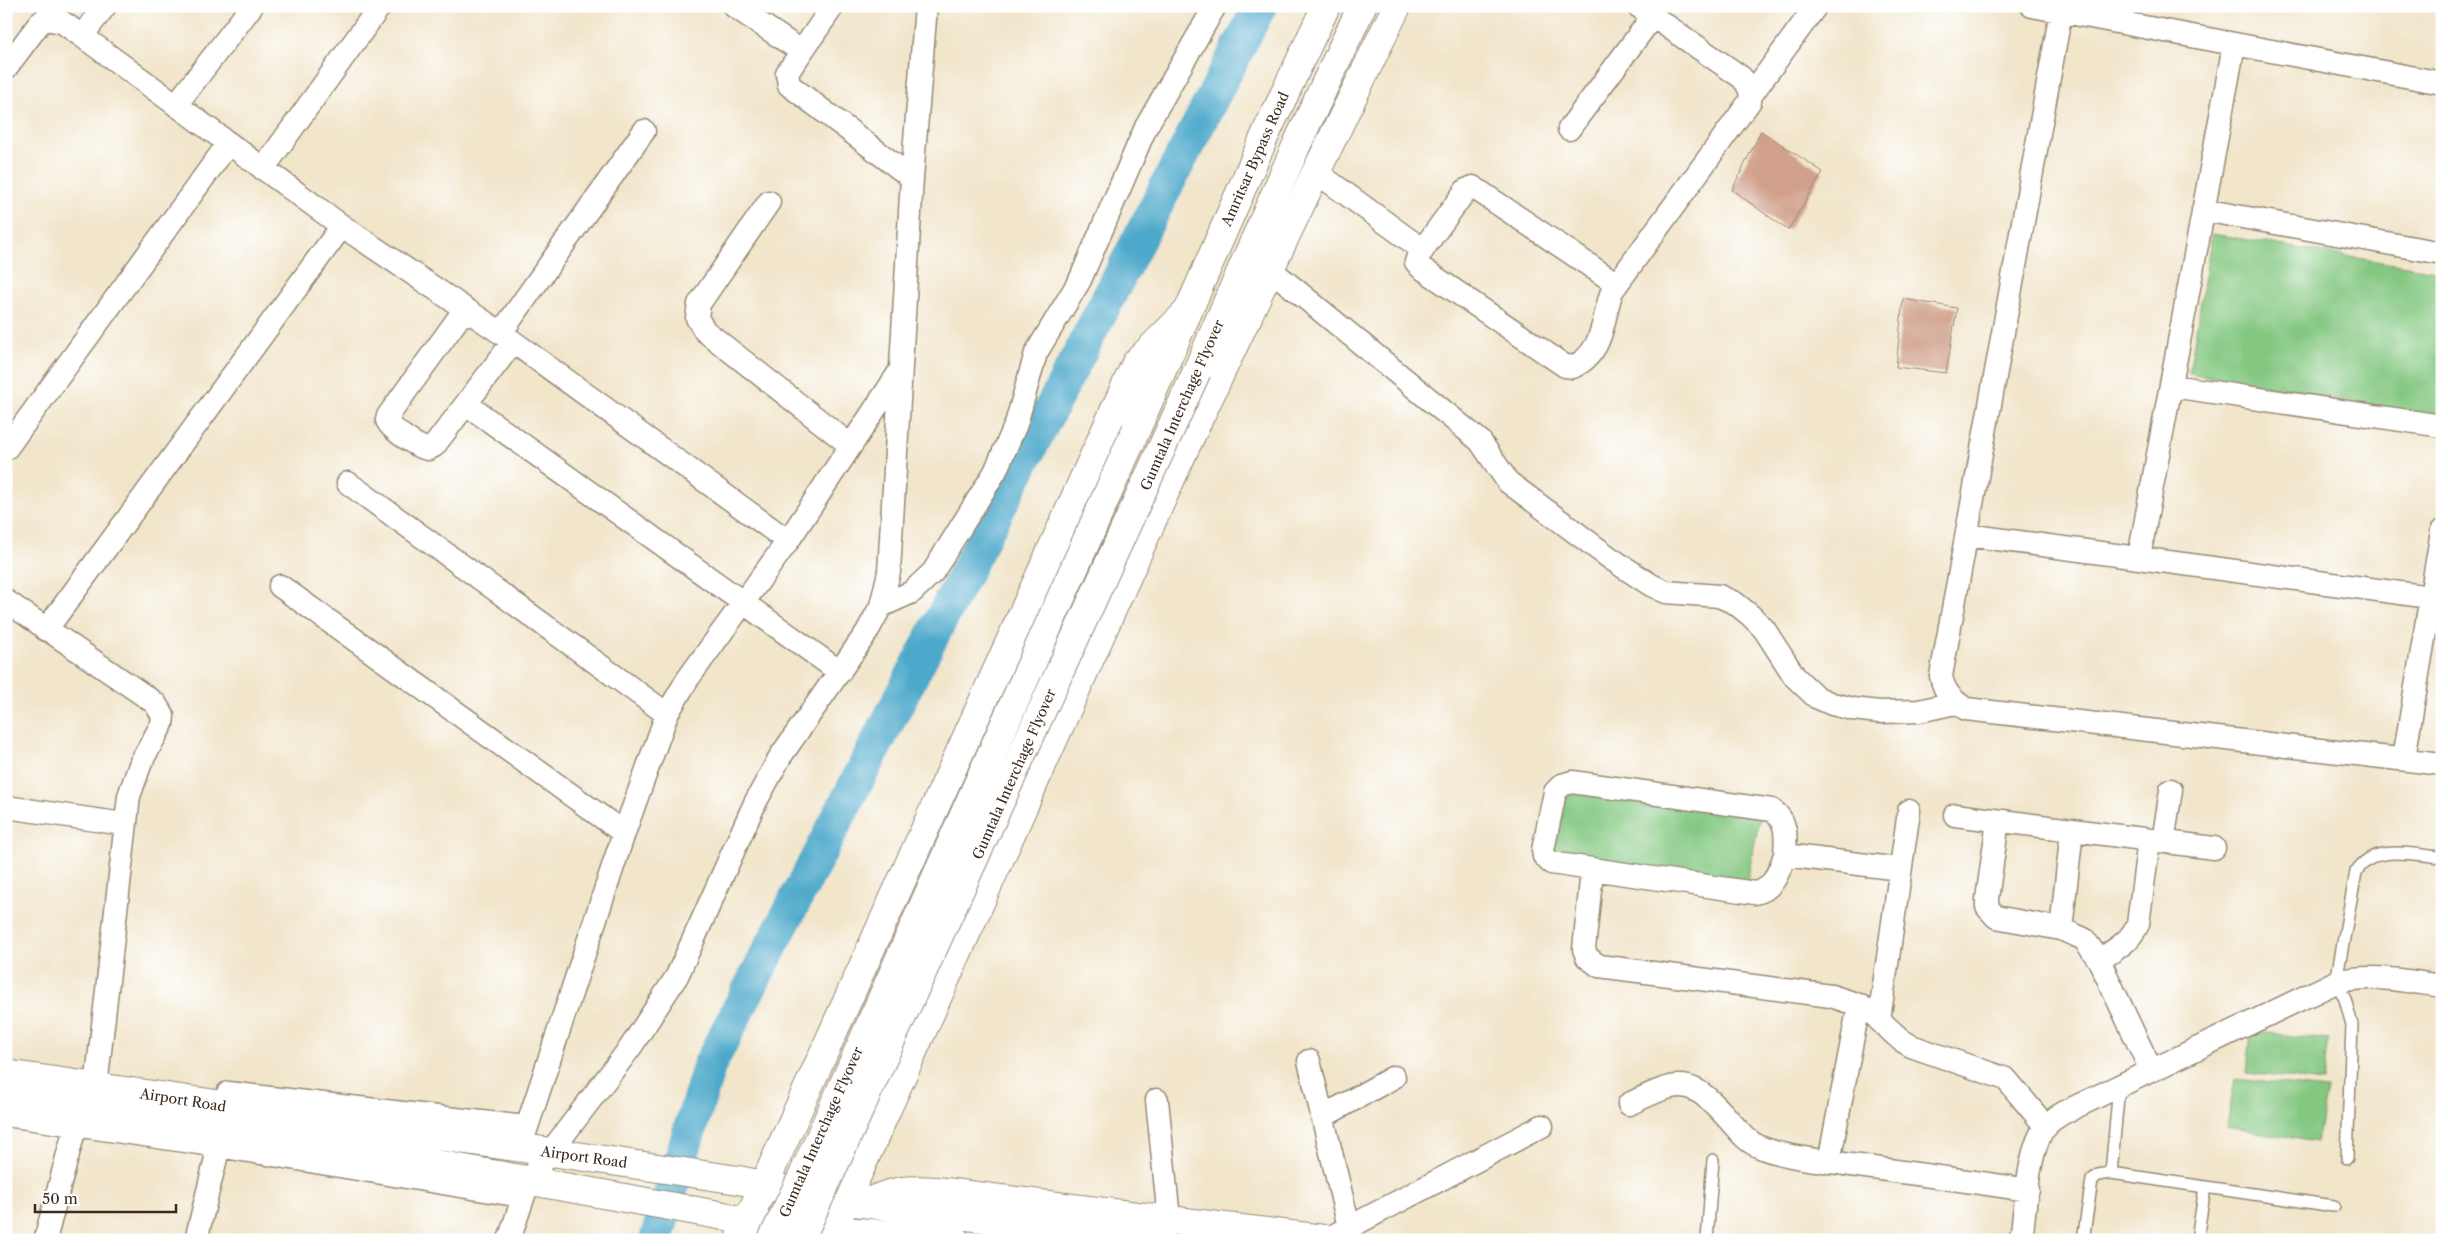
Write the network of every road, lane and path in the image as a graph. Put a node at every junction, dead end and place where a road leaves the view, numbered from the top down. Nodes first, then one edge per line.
1 (105, 6) edge
2 (252, 6) edge
3 (380, 6) edge
4 (734, 6) edge
5 (832, 6) edge
6 (926, 6) edge
7 (1215, 6) edge
8 (1326, 6) edge
9 (1362, 6) edge
10 (1398, 6) edge
11 (1816, 6) edge
12 (2032, 6) edge
13 (2061, 9) edge
14 (1645, 11) edge
15 (82, 36) junction
16 (2234, 46) junction
17 (801, 51) junction
18 (6, 68) edge
19 (2442, 83) edge
20 (1751, 95) junction
21 (176, 105) junction
22 (1569, 128) dead end
23 (644, 131) dead end
24 (228, 144) junction
25 (263, 169) junction
26 (1316, 172) junction
27 (912, 178) junction
28 (769, 202) dead end
29 (2203, 210) junction
30 (342, 226) junction
31 (1423, 250) junction
32 (2442, 253) edge
33 (1270, 269) junction
34 (1617, 284) junction
35 (465, 309) junction
36 (1187, 312) junction
37 (1237, 312) junction
38 (507, 338) junction
39 (900, 370) junction
40 (2172, 386) junction
41 (466, 404) junction
42 (2442, 426) edge
43 (850, 445) junction
44 (6, 449) edge
45 (348, 483) dead end
46 (2442, 531) edge
47 (1967, 535) junction
48 (788, 541) junction
49 (2140, 557) junction
50 (280, 586) dead end
51 (2430, 597) junction
52 (6, 601) edge
53 (744, 602) junction
54 (881, 606) junction
55 (46, 630) junction
56 (840, 672) junction
57 (1955, 702) junction
58 (667, 714) junction
59 (2404, 758) junction
60 (2442, 764) edge
61 (2171, 790) dead end
62 (6, 807) edge
63 (1909, 811) dead end
64 (1955, 815) dead end
65 (1998, 821) junction
66 (124, 824) junction
67 (2072, 830) junction
68 (624, 833) junction
69 (2156, 841) junction
70 (2214, 848) dead end
71 (1785, 855) junction
72 (2442, 857) edge
73 (1900, 868) junction
74 (1592, 870) junction
75 (2061, 929) junction
76 (2099, 960) junction
77 (2336, 982) junction
78 (2442, 986) edge
79 (1858, 1005) junction
80 (1880, 1020) junction
81 (1309, 1061) dead end
82 (6, 1065) edge
83 (2151, 1070) junction
84 (6, 1074) edge
85 (1394, 1077) dead end
86 (97, 1078) junction
87 (2119, 1086) junction
88 (6, 1097) edge
89 (1157, 1100) dead end
90 (1629, 1104) dead end
91 (6, 1115) edge
92 (1322, 1117) junction
93 (76, 1124) junction
94 (1542, 1126) dead end
95 (2046, 1127) junction
96 (523, 1138) junction
97 (219, 1146) junction
98 (551, 1152) junction
99 (2347, 1158) dead end
100 (1713, 1160) dead end
101 (1830, 1162) junction
102 (2111, 1173) junction
103 (765, 1185) junction
104 (2205, 1187) junction
105 (525, 1188) junction
106 (2028, 1190) junction
107 (856, 1202) junction
108 (2334, 1206) dead end
109 (737, 1226) edge
110 (1165, 1230) edge
111 (1336, 1235) edge
112 (846, 1236) edge
113 (45, 1240) edge
114 (196, 1240) edge
115 (509, 1240) edge
116 (772, 1240) edge
117 (800, 1240) edge
118 (955, 1240) edge
119 (1707, 1240) edge
120 (2021, 1240) edge
121 (2084, 1240) edge
122 (2198, 1240) edge

1 - 15 street
2 - 21 street
3 - 25 street
4 - 17 street
5 - 17 street
6 - 27 street
7 - 54 street
8 - 36 main road, Amritsar Bypass Road
9 - 37 main road
10 - 26 main road
11 - 20 street
12 - 13 street
13 - 16 street
13 - 47 street
14 - 20 street
14 - 22 street
15 - 18 street
15 - 21 street
16 - 19 street
16 - 29 street
17 - 27 street
20 - 34 street
21 - 24 street
23 - 38 street
24 - 25 street
24 - 44 street
25 - 30 street
26 - 31 street
26 - 33 main road
27 - 39 street
28 - 43 street
29 - 32 street
29 - 40 street
30 - 35 street
30 - 55 street
31 - 34 street
31 - 34 street
33 - 37 main road
33 - 57 street
35 - 38 street
35 - 41 street
36 - 103 main road
36 - 116 main road, Gumtala Interchage Flyover, bridge
37 - 107 main road
37 - 117 main road, Gumtala Interchage Flyover, bridge
38 - 41 street
38 - 48 street
39 - 43 street
39 - 54 street
40 - 42 street
40 - 49 street
41 - 53 street
43 - 48 street
45 - 58 street
46 - 51 street
47 - 49 street
47 - 57 street
48 - 53 street
49 - 51 street
50 - 68 street
51 - 59 street
52 - 55 street
53 - 56 street
53 - 58 street
54 - 56 street
55 - 66 street
56 - 98 street
57 - 59 street
58 - 68 street
59 - 60 street
61 - 69 street
62 - 66 street
63 - 73 street
64 - 65 street
65 - 67 street
65 - 75 street
66 - 86 street
67 - 69 street
67 - 75 street
68 - 96 street
69 - 70 street
69 - 76 street
71 - 73 street
71 - 74 street
71 - 74 street
72 - 77 lane
73 - 80 street
74 - 79 street
75 - 76 street
76 - 83 street
77 - 78 street
77 - 83 street
77 - 99 lane
79 - 80 street
79 - 101 street
80 - 95 street
81 - 92 street
82 - 86 street
83 - 87 street
84 - 96 main road, Airport Road
85 - 92 street
86 - 96 street
87 - 95 street
87 - 102 lane
88 - 105 main road, Airport Road
89 - 110 street
90 - 101 street
91 - 93 street
92 - 111 street
93 - 97 street
93 - 113 street
94 - 111 street
95 - 106 street
96 - 98 main road, Airport Road
97 - 105 street
97 - 114 street
98 - 103 main road, Airport Road
98 - 105 street
100 - 119 lane
101 - 106 street
102 - 104 lane
102 - 121 lane
103 - 107 main road, Airport Road
103 - 109 main road
104 - 108 lane
104 - 122 lane
105 - 109 main road, Airport Road
105 - 115 street
106 - 120 street
107 - 110 main road, Airport Road
107 - 112 main road
109 - 112 main road, Airport Road
110 - 111 main road, Airport Road
112 - 118 main road, Airport Road

